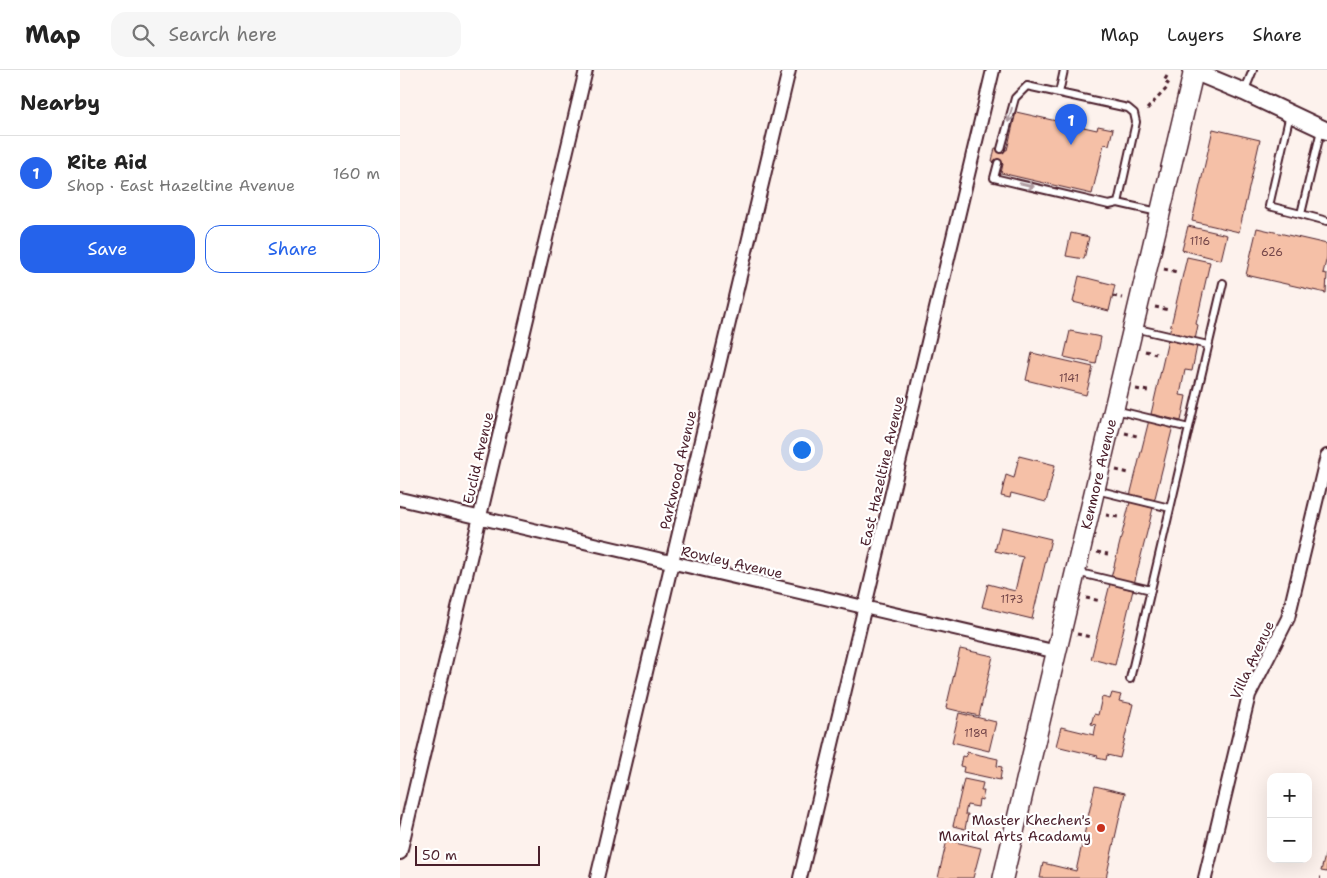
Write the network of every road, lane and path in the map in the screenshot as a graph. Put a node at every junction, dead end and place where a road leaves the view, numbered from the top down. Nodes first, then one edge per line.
1 (586, 70) edge
2 (789, 70) edge
3 (993, 70) edge
4 (1064, 70) edge
5 (1193, 70) edge
6 (1253, 70) edge
7 (1167, 76) dead end
8 (1244, 92) junction
9 (1059, 93) junction
10 (1147, 109) dead end
11 (1290, 114) junction
12 (1324, 130) edge
13 (1001, 149) dead end
14 (998, 163) dead end
15 (1118, 203) junction
16 (1161, 213) junction
17 (1301, 214) junction
18 (1327, 221) edge
19 (1162, 268) dead end
20 (1177, 272) dead end
21 (1223, 283) dead end
22 (1113, 296) dead end
23 (1122, 298) dead end
24 (1153, 306) dead end
25 (1169, 310) dead end
26 (1134, 328) junction
27 (1208, 345) junction
28 (1143, 351) dead end
29 (1156, 354) dead end
30 (1134, 388) dead end
31 (1148, 391) dead end
32 (1114, 410) junction
33 (1189, 428) junction
34 (1122, 432) dead end
35 (1137, 436) dead end
36 (1327, 456) edge
37 (1114, 470) dead end
38 (1129, 473) dead end
39 (1095, 490) junction
40 (400, 499) edge
41 (1170, 508) junction
42 (1104, 514) dead end
43 (1118, 517) dead end
44 (480, 518) junction
45 (1095, 552) dead end
46 (1108, 554) dead end
47 (671, 563) junction
48 (1076, 572) junction
49 (1151, 590) junction
50 (1084, 597) dead end
51 (1101, 601) dead end
52 (865, 608) junction
53 (1075, 633) dead end
54 (1091, 637) dead end
55 (1057, 652) junction
56 (1130, 679) dead end
57 (400, 853) edge
58 (597, 878) edge
59 (800, 878) edge
60 (1003, 878) edge
61 (1205, 878) edge

1 - 44 street, Euclid Avenue
2 - 47 street, Parkwood Avenue
3 - 52 street, East Hazeltine Avenue
4 - 9 lane
5 - 8 street
5 - 16 main road, Kenmore Avenue
6 - 8 lane
7 - 10 path
8 - 11 street
9 -> 13 lane
9 - 15 lane
11 - 12 street
11 - 17 lane
12 - 17 lane
14 -> 15 lane
15 - 16 lane
16 - 26 main road, Kenmore Avenue
17 - 18 lane
19 - 20 path
21 - 27 lane
22 - 23 path
24 - 25 path
26 - 27 lane
26 - 32 main road, Kenmore Avenue
27 - 33 lane
28 - 29 path
30 - 31 path
32 - 33 lane
32 - 39 main road, Kenmore Avenue
33 - 41 lane
34 - 35 path
36 - 61 street, Villa Avenue
37 - 38 path
39 - 41 lane
39 - 48 main road, Kenmore Avenue
40 - 44 street, Rowley Avenue
41 - 49 lane
42 - 43 path
44 - 47 street, Rowley Avenue
44 - 57 street, Euclid Avenue
45 - 46 path
47 - 52 street, Rowley Avenue
47 - 58 street, Parkwood Avenue
48 - 49 lane
48 - 55 main road, Kenmore Avenue
49 - 56 lane
50 - 51 path
52 - 55 street, Rowley Avenue
52 - 59 street, East Hazeltine Avenue
53 - 54 path
55 - 60 main road, Kenmore Avenue

